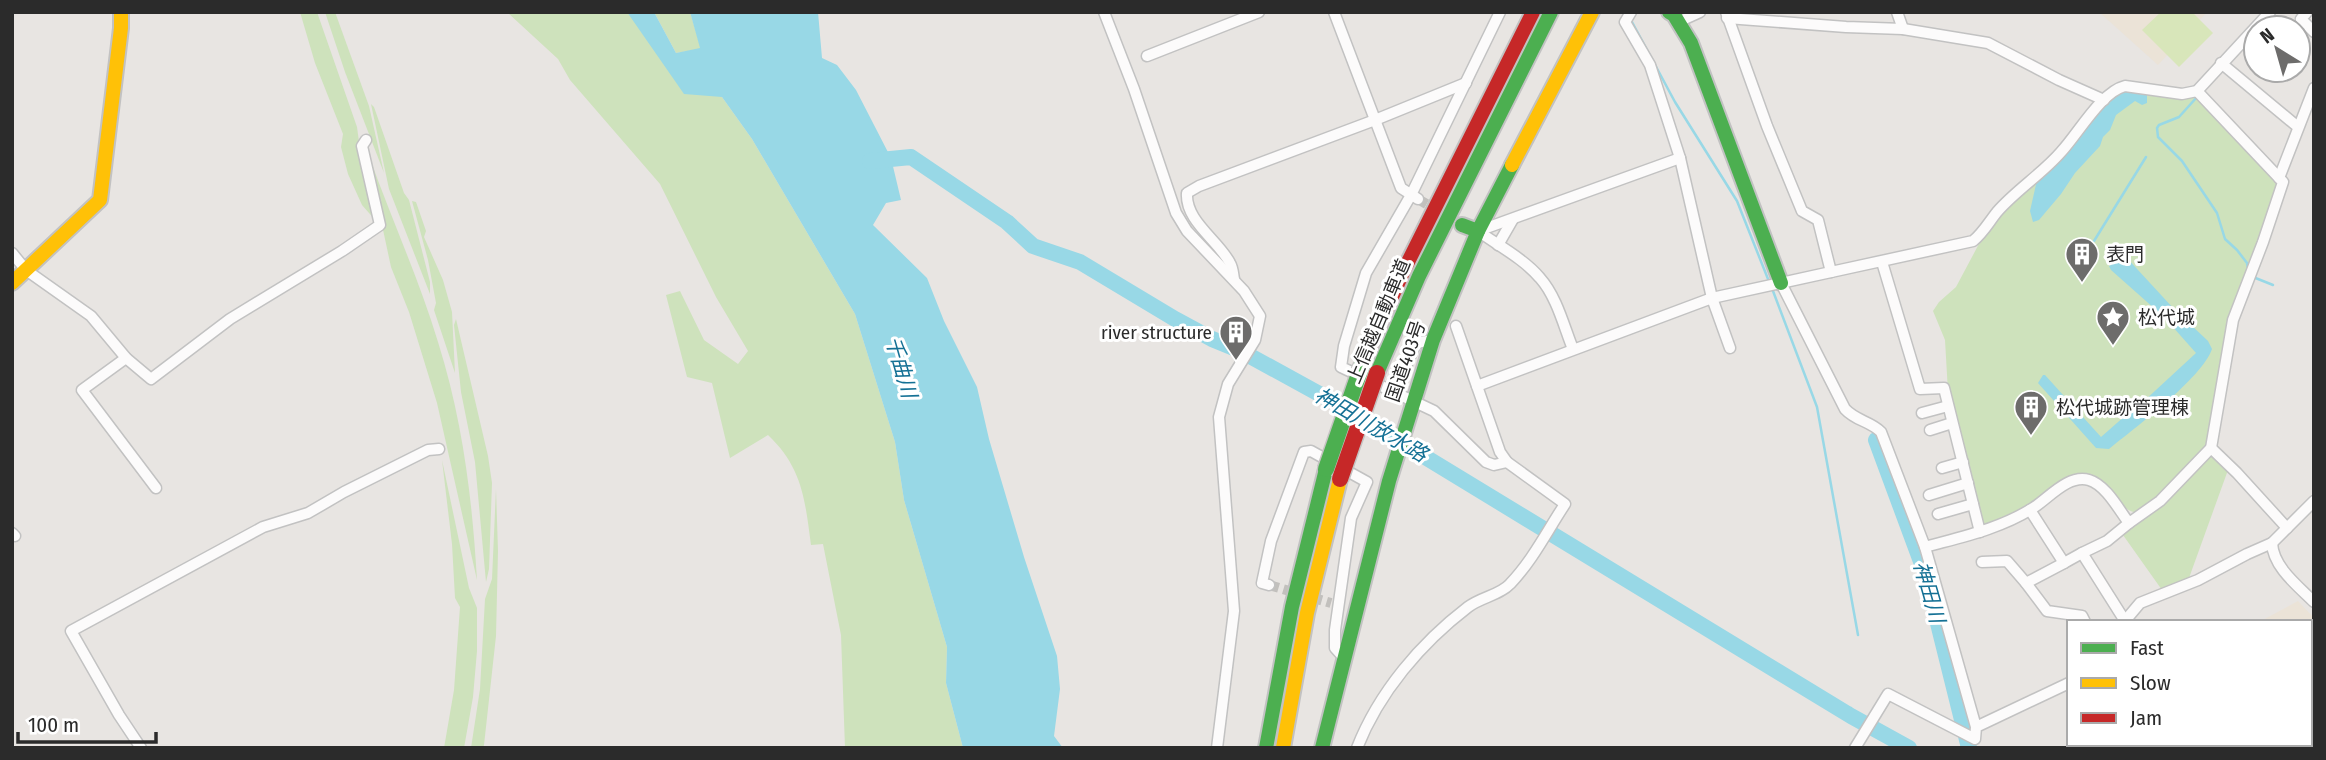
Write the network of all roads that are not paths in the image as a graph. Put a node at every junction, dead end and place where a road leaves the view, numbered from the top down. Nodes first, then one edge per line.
1 (121, 12) edge
2 (1104, 12) edge
3 (1259, 12) edge
4 (1334, 12) edge
5 (1500, 12) edge
6 (1533, 12) edge
7 (1551, 12) edge
8 (1592, 12) edge
9 (1631, 12) edge
10 (1700, 12) edge
11 (1897, 12) edge
12 (2270, 12) edge
13 (2307, 12) edge
14 (1726, 15) edge
15 (1673, 17) edge
16 (1903, 29) junction
17 (2314, 32) edge
18 (1147, 56) dead end
19 (2225, 66) junction
20 (1466, 83) junction
21 (2314, 89) edge
22 (2197, 91) junction
23 (2104, 100) junction
24 (1375, 120) junction
25 (2298, 127) junction
26 (366, 140) dead end
27 (1680, 158) junction
28 (2279, 178) junction
29 (1415, 197) junction
30 (1513, 219) junction
31 (1462, 225) tunnel mouth
32 (1478, 231) junction
33 (1498, 245) junction
34 (12, 253) edge
35 (1882, 262) junction
36 (26, 270) junction
37 (1831, 272) junction
38 (1235, 281) junction
39 (12, 283) edge
40 (1781, 283) junction
41 (1712, 298) junction
42 (1456, 326) dead end
43 (1433, 340) junction
44 (1730, 348) dead end
45 (1573, 349) junction
46 (125, 358) junction
47 (1370, 369) junction
48 (1476, 386) junction
49 (1397, 394) junction
50 (1948, 406) junction
51 (1412, 408) junction
52 (1922, 413) dead end
53 (1952, 424) junction
54 (1930, 430) dead end
55 (439, 449) dead end
56 (2211, 449) junction
57 (1507, 461) junction
58 (1962, 462) junction
59 (1942, 468) dead end
60 (1333, 474) junction
61 (1968, 484) junction
62 (156, 488) dead end
63 (1929, 495) dead end
64 (2314, 501) edge
65 (1973, 504) junction
66 (2030, 510) junction
67 (1938, 514) dead end
68 (2129, 523) junction
69 (2287, 527) junction
70 (1980, 532) junction
71 (2272, 543) junction
72 (1925, 547) junction
73 (2081, 553) junction
74 (1982, 562) dead end
75 (2064, 563) junction
76 (2026, 583) junction
77 (1269, 585) dead end
78 (2314, 603) edge
79 (2084, 620) edge
80 (2127, 620) edge
81 (1344, 657) junction
82 (2067, 684) edge
83 (1976, 727) junction
84 (141, 748) edge
85 (1217, 748) edge
86 (1264, 748) edge
87 (1283, 748) edge
88 (1322, 748) edge
89 (1357, 748) edge
90 (1855, 748) edge

1 - 36 main road
2 - 38 street
3 - 18 street
4 - 24 street
5 - 20 street
6 - 47 main road, 上信越自動車道
7 - 47 main road, 上信越自動車道
8 - 32 main road, 国道403号
9 - 27 street
10 - 15 street
11 - 16 street
12 - 19 street
13 - 17 street
14 - 16 street
14 - 37 street
15 - 40 main road
16 - 23 street
19 - 22 street
19 - 25 street
20 - 24 street
20 - 29 street
21 - 25 street
22 - 23 street
22 - 28 street
23 - 35 street
24 - 29 street
24 - 38 street
25 - 28 street
26 - 46 street
27 - 30 street
27 - 41 street
28 - 56 street
29 - 49 street
30 - 32 street
30 - 33 street
31 - 32 main road
32 - 33 street
32 - 43 main road, 国道403号
33 - 45 street
34 - 36 street
35 - 37 street
35 - 50 street
36 - 39 main road
36 - 46 street
37 - 40 street
38 - 85 street
40 - 41 street
40 - 72 street
41 - 44 street
41 - 45 street
42 - 48 street
43 - 49 street
43 - 51 main road, 国道403号
45 - 48 street
46 - 62 street
47 - 60 main road, 上信越自動車道, bridge
48 - 57 street
49 - 51 street
50 - 52 street
50 - 53 street
51 - 57 street
51 - 81 main road, 国道403号
53 - 54 street
53 - 58 street
55 - 84 street
56 - 68 street
56 - 69 street
57 - 89 street
58 - 59 street
58 - 61 street
60 - 86 main road, 上信越自動車道
60 - 87 main road, 上信越自動車道
61 - 63 street
61 - 65 street
64 - 69 street
65 - 67 street
65 - 70 street
66 - 68 street
66 - 70 street
66 - 75 street
68 - 73 street
69 - 71 street
70 - 72 street
71 - 78 street
71 - 80 street
72 - 83 street
73 - 75 street
73 - 80 street
74 - 76 street
75 - 76 street
76 - 79 street
77 - 81 street
81 - 88 main road, 国道403号
82 - 83 street
83 - 90 street

